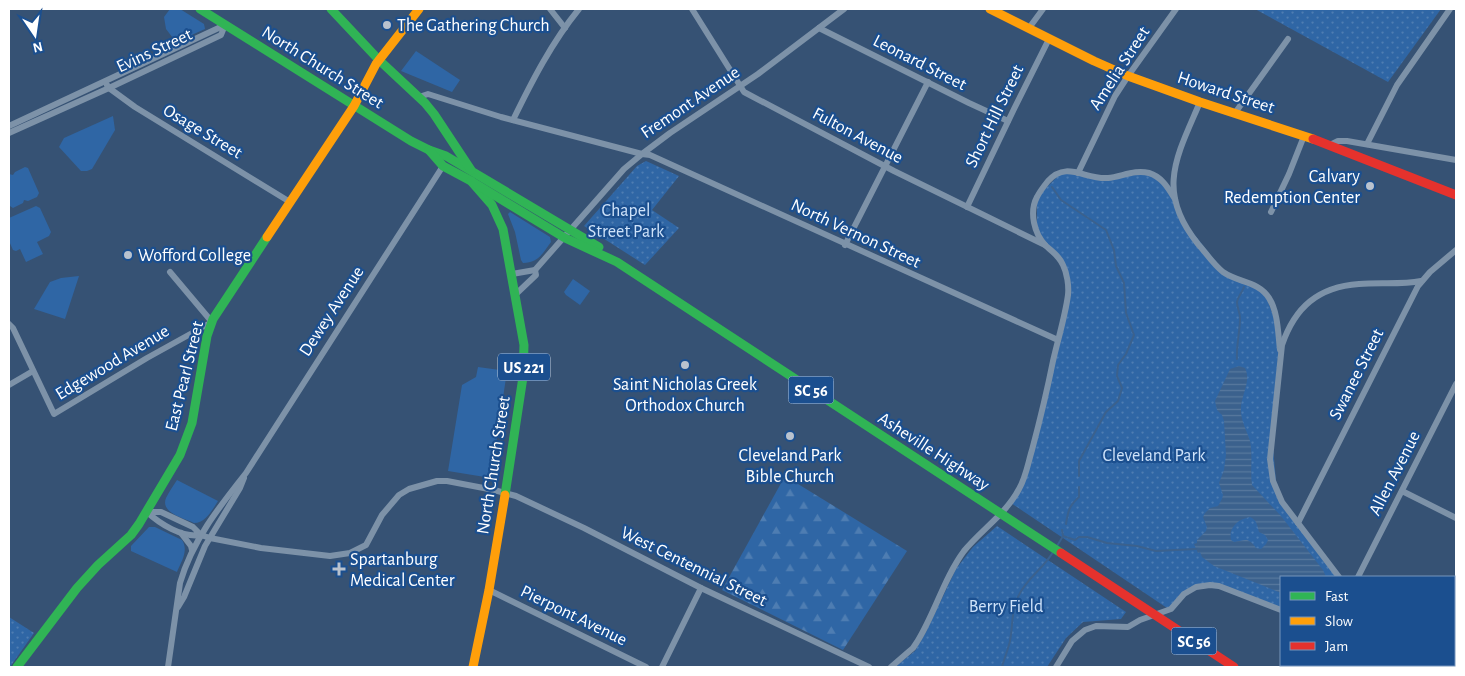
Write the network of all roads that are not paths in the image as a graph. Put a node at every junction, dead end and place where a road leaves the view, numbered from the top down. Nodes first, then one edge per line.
1 (200, 9) edge
2 (330, 9) edge
3 (419, 9) edge
4 (550, 9) edge
5 (579, 9) edge
6 (692, 9) edge
7 (844, 9) edge
8 (990, 9) edge
9 (1043, 9) edge
10 (1176, 9) edge
11 (1450, 9) edge
12 (225, 25) junction
13 (564, 28) junction
14 (819, 28) junction
15 (1029, 28) junction
16 (1288, 38) dead end
17 (1050, 39) junction
18 (379, 60) junction
19 (1128, 76) junction
20 (928, 82) junction
21 (107, 85) junction
22 (740, 86) junction
23 (419, 97) junction
24 (1200, 102) junction
25 (354, 106) junction
26 (1235, 113) junction
27 (513, 120) junction
28 (1008, 121) junction
29 (9, 126) edge
30 (9, 133) edge
31 (1304, 136) junction
32 (1367, 144) junction
33 (1330, 145) junction
34 (429, 150) junction
35 (642, 154) junction
36 (1456, 160) edge
37 (443, 166) junction
38 (885, 166) junction
39 (1078, 173) junction
40 (473, 177) junction
41 (1456, 195) edge
42 (1175, 199) junction
43 (290, 202) junction
44 (967, 207) junction
45 (1271, 212) dead end
46 (568, 234) junction
47 (845, 245) junction
48 (1046, 246) junction
49 (1456, 250) edge
50 (535, 270) junction
51 (170, 272) dead end
52 (512, 274) junction
53 (1421, 281) junction
54 (516, 294) junction
55 (212, 322) junction
56 (9, 324) edge
57 (1058, 340) junction
58 (1280, 354) junction
59 (33, 371) junction
60 (1456, 384) edge
61 (9, 385) edge
62 (246, 472) junction
63 (1402, 491) junction
64 (505, 493) junction
65 (147, 512) junction
66 (1000, 514) junction
67 (1456, 518) edge
68 (1298, 523) junction
69 (180, 532) junction
70 (201, 535) junction
71 (210, 538) junction
72 (192, 550) junction
73 (1338, 576) edge
74 (1359, 576) edge
75 (701, 588) junction
76 (489, 590) junction
77 (176, 610) junction
78 (1280, 610) edge
79 (1154, 615) junction
80 (17, 667) edge
81 (168, 667) edge
82 (473, 667) edge
83 (646, 667) edge
84 (662, 667) edge
85 (869, 667) edge
86 (891, 667) edge
87 (1056, 667) edge
88 (1234, 667) edge

1 - 12 main road, North Church Street / US 221
2 - 18 main road
3 - 18 main road, East Pearl Street
4 - 13 street
5 - 13 street
6 - 22 street, Fulton Avenue
7 - 14 street, Fremont Avenue
8 - 15 main road, Howard Street
9 - 15 street
10 - 19 street, Amelia Street
11 - 32 street
12 - 21 street, Evins Street
12 - 25 main road, North Church Street / US 221
13 - 27 street
14 - 20 street, Leonard Street
14 - 22 street, Fremont Avenue
15 - 17 main road, Howard Street
16 - 26 street
17 - 19 main road, Howard Street
17 - 28 street, Short Hill Street
18 - 23 main road
18 - 25 main road, East Pearl Street
19 - 24 main road, Howard Street
19 - 39 street, Amelia Street
20 - 28 street, Leonard Street
20 - 38 street
21 - 29 street, Evins Street
21 - 30 street, Evins Street
21 - 43 street, Osage Street
22 - 35 street, Fremont Avenue
22 - 38 street, Fulton Avenue
23 - 27 street, Fremont Avenue
23 - 40 main road
24 - 26 main road, Howard Street
24 - 42 street
25 - 34 main road, North Church Street / US 221
25 - 43 main road, East Pearl Street
26 - 31 main road, Howard Street
27 - 35 street, Fremont Avenue
28 - 44 street, Short Hill Street
31 - 33 main road, Howard Street
31 - 45 street
32 - 33 street
32 - 36 street
33 - 41 main road, Howard Street
34 - 37 main road, North Church Street / US 221
34 - 40 main road, North Church Street / US 221
35 - 46 street
35 - 47 street, North Vernon Street
37 - 40 main road, North Church Street / US 221
37 - 62 street, Dewey Avenue
38 - 44 street, Fulton Avenue
38 - 47 street
39 - 42 street
39 - 48 street
40 - 46 main road, Asheville Highway / SC 56
40 - 52 main road, North Church Street / US 221
42 - 58 street
43 - 55 main road, East Pearl Street
44 - 48 street, Fulton Avenue
46 - 50 street
46 - 66 main road, Asheville Highway / SC 56
47 - 57 street, North Vernon Street
48 - 57 street
49 - 53 street, Swanee Street
50 - 52 street
50 - 54 street
51 - 55 street
52 - 54 main road, North Church Street / US 221
53 - 58 street
53 - 68 street, Swanee Street
54 - 64 main road, North Church Street / US 221
55 - 59 street, Edgewood Avenue
55 - 65 main road, East Pearl Street
56 - 59 street
57 - 66 street
58 - 68 street
59 - 61 street
60 - 63 street, Allen Avenue
62 - 70 street, Dewey Avenue
62 - 71 street, Dewey Avenue
63 - 67 street
63 - 74 street, Allen Avenue
64 - 71 street, West Centennial Street
64 - 75 street, West Centennial Street
64 - 76 main road, North Church Street / US 221
65 - 69 street
65 - 70 street
65 - 80 main road, East Pearl Street
66 - 79 main road, Asheville Highway / SC 56
66 - 86 street
68 - 73 street
69 - 70 street
69 - 72 street
70 - 71 street, West Centennial Street
70 - 72 street, Dewey Avenue
71 - 77 street, Dewey Avenue
72 - 77 street, Dewey Avenue
75 - 84 street
75 - 85 street, West Centennial Street
76 - 82 main road, North Church Street / US 221
76 - 83 street, Pierpont Avenue
77 - 81 street, Dewey Avenue
78 - 79 street
79 - 87 street
79 - 88 main road, Asheville Highway / SC 56

